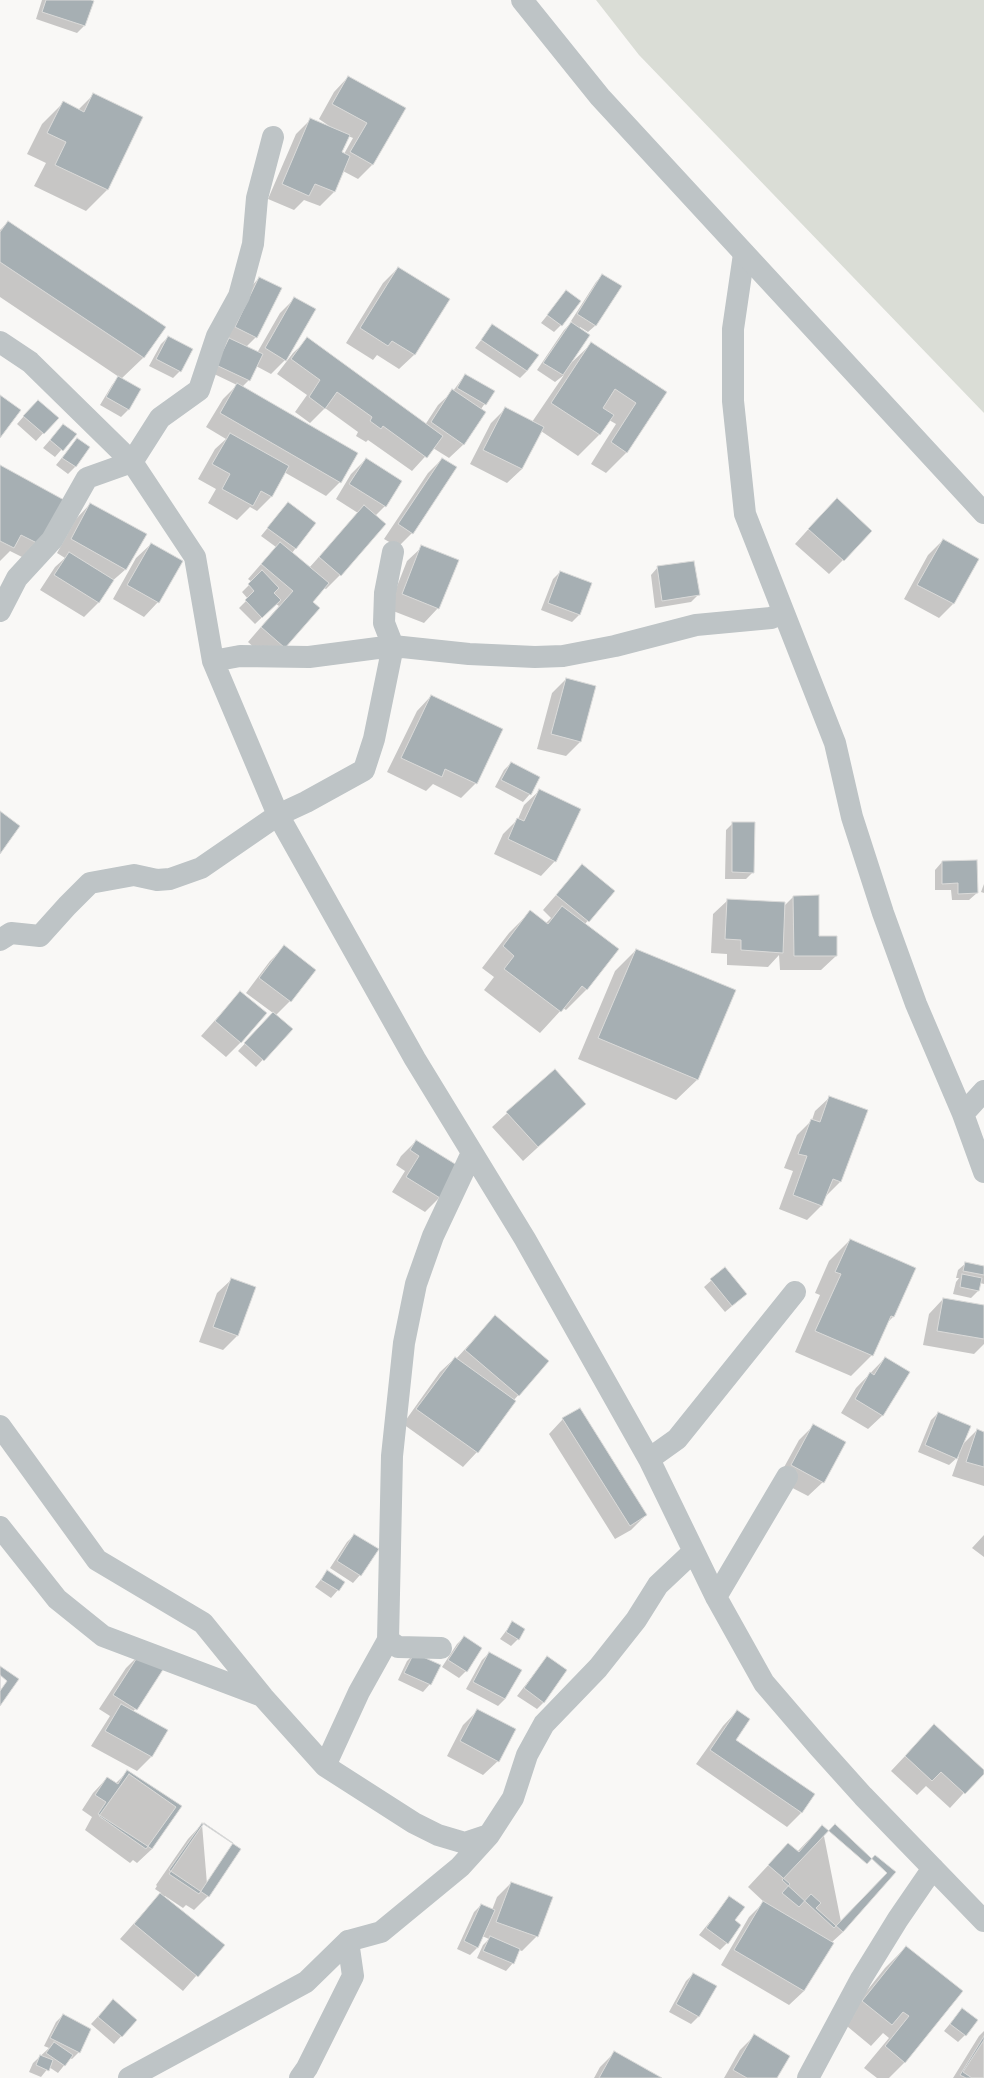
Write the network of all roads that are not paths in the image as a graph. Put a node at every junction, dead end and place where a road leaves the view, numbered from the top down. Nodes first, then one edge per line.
1 (522, 0) edge
2 (273, 136) dead end
3 (744, 254) junction
4 (0, 342) edge
5 (132, 462) junction
6 (984, 513) edge
7 (393, 552) dead end
8 (0, 610) edge
9 (783, 613) junction
10 (393, 646) junction
11 (213, 661) junction
12 (278, 815) junction
13 (0, 940) edge
14 (984, 1091) edge
15 (963, 1114) junction
16 (472, 1153) junction
17 (984, 1172) edge
18 (795, 1292) dead end
19 (0, 1426) edge
20 (649, 1459) junction
21 (787, 1477) dead end
22 (0, 1527) edge
23 (693, 1552) junction
24 (716, 1596) junction
25 (388, 1640) junction
26 (441, 1648) dead end
27 (263, 1697) junction
28 (325, 1766) junction
29 (488, 1835) junction
30 (933, 1868) junction
31 (984, 1921) edge
32 (348, 1941) junction
33 (129, 2078) edge
34 (300, 2078) edge
35 (808, 2078) edge

1 - 3 street
2 - 5 street
3 - 6 street
3 - 9 street
4 - 5 street
5 - 8 street
5 - 11 street
7 - 10 street
9 - 10 street
9 - 15 street
10 - 11 street
10 - 12 street
11 - 12 street
12 - 13 street
12 - 16 street
14 - 15 street
15 - 17 street
16 - 20 street
16 - 25 street
18 - 20 street
19 - 27 street
20 - 23 street
21 - 24 street
22 - 27 street
23 - 24 street
23 - 29 street
24 - 30 street
25 - 26 street
25 - 28 street
27 - 28 street
28 - 29 street
29 - 32 street
30 - 31 street
30 - 35 street
32 - 33 street
32 - 34 street

